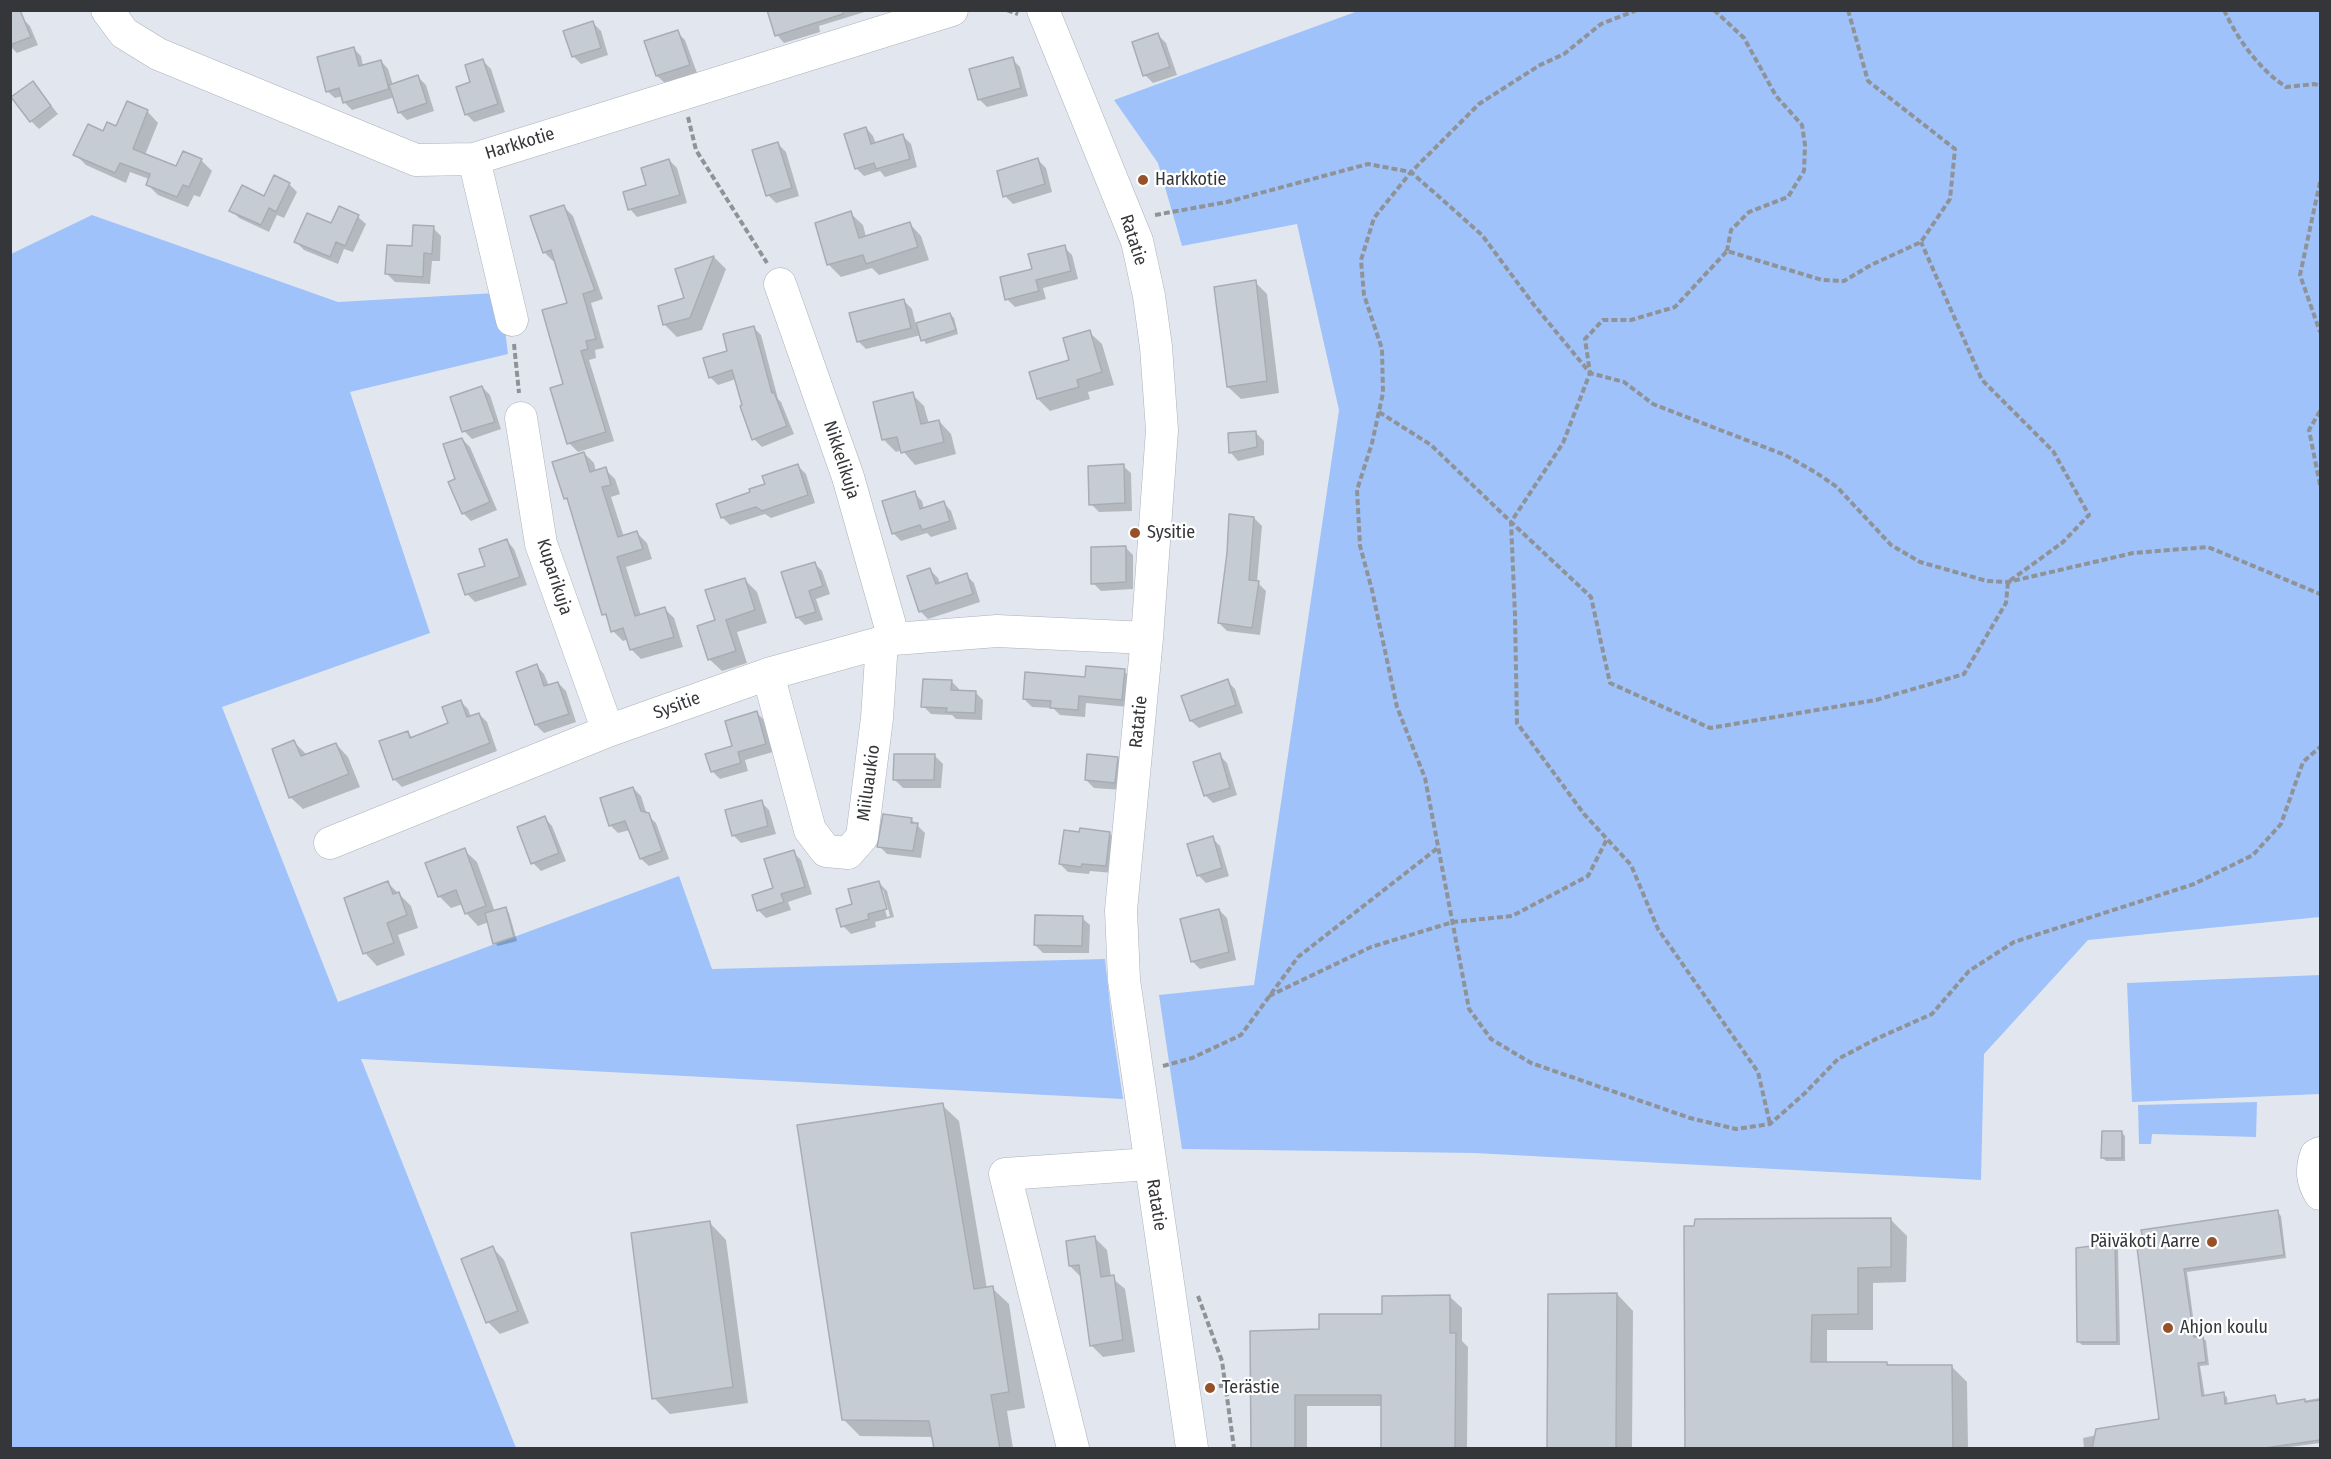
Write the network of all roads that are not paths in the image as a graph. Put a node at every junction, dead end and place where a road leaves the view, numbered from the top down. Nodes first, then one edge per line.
1 (107, 10) edge
2 (952, 10) edge
3 (1043, 10) edge
4 (474, 159) junction
5 (780, 284) road end
6 (512, 320) road end
7 (521, 418) road end
8 (1147, 638) junction
9 (888, 640) junction
10 (768, 674) junction
11 (608, 731) junction
12 (330, 843) dead end
13 (2320, 1153) edge
14 (1150, 1164) junction
15 (2320, 1194) edge
16 (1073, 1449) edge
17 (1192, 1449) edge

1 - 4 street, Harkkotie
2 - 4 street, Harkkotie
3 - 8 street, Ratatie
4 - 6 street
5 - 9 street, Nikkelikuja
7 - 11 street, Kuparikuja
8 - 9 street, Sysitie
8 - 14 street, Ratatie
9 - 10 street, Sysitie
9 - 10 street, Miiluaukio
10 - 11 street, Sysitie
11 - 12 street, Sysitie
13 - 15 street
14 - 16 street
14 - 17 street, Ratatie

